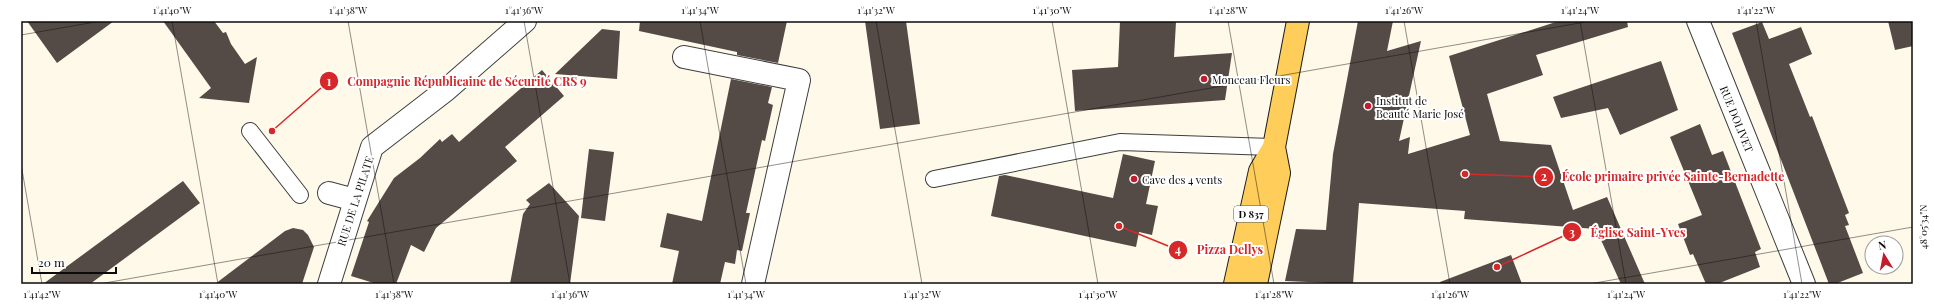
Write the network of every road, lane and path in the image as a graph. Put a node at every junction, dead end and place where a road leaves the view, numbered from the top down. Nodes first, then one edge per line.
1 (524, 21) edge
2 (1298, 21) edge
3 (1698, 21) edge
4 (684, 57) dead end
5 (250, 131) dead end
6 (1274, 147) junction
7 (934, 179) dead end
8 (329, 193) dead end
9 (300, 195) dead end
10 (355, 200) junction
11 (328, 284) edge
12 (753, 284) edge
13 (1235, 284) edge
14 (1256, 284) edge
15 (1804, 284) edge

1 - 10 street, RUE DE LA PILATE
2 - 6 main road, D 837
3 - 15 street, RUE DOLIVET
4 - 12 street
5 - 9 lane
6 - 7 lane
6 - 13 main road, D 837
6 - 14 main road, D 837
8 - 10 street
10 - 11 street, RUE DE LA PILATE

